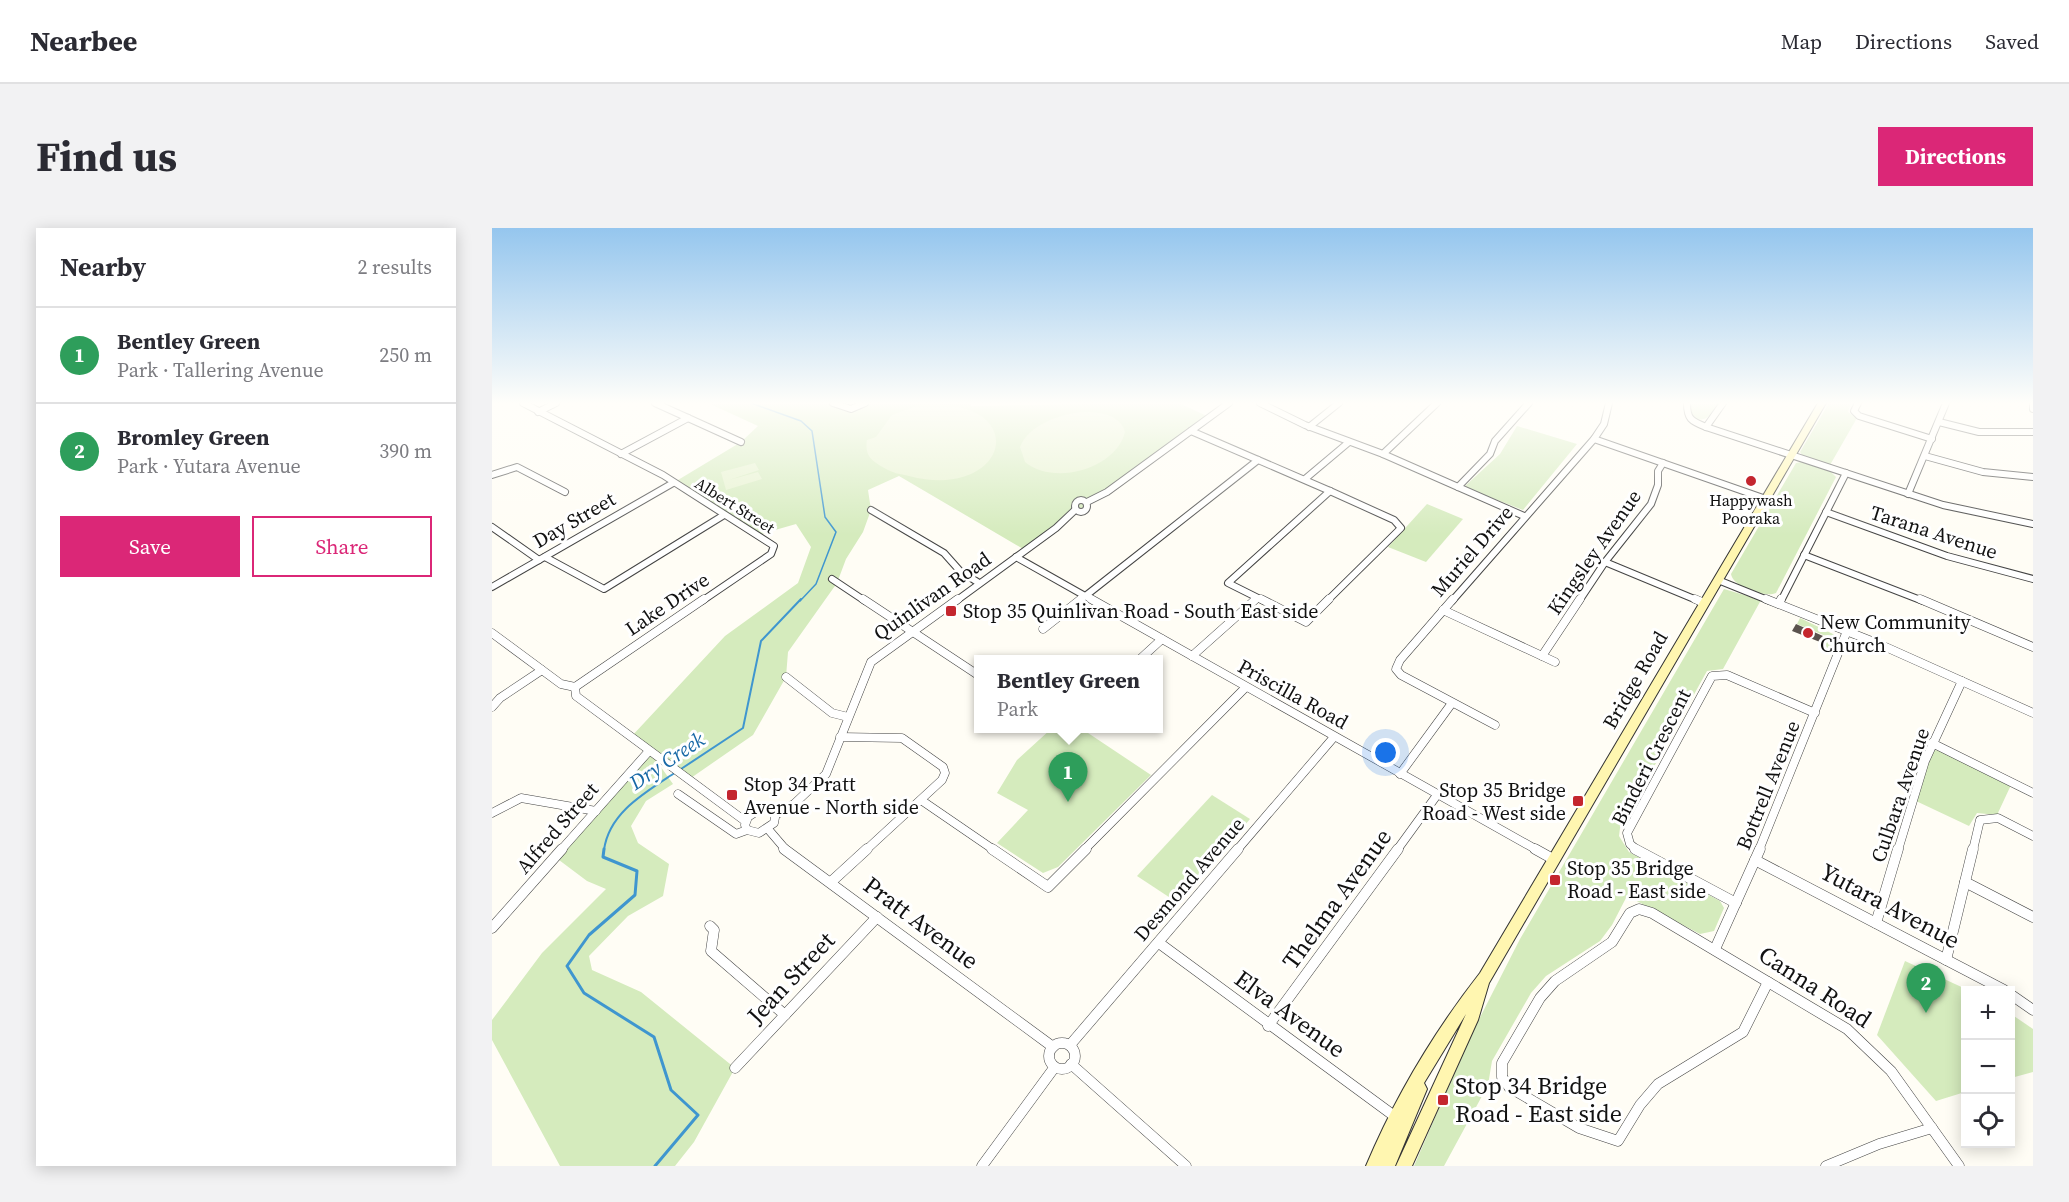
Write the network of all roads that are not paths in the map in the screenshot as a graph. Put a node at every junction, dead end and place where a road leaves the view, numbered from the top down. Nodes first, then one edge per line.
1 (607, 447) edge
2 (634, 447) edge
3 (1169, 447) edge
4 (1227, 447) edge
5 (1343, 447) edge
6 (1363, 447) edge
7 (1391, 447) edge
8 (1493, 447) edge
9 (1587, 447) edge
10 (1616, 447) edge
11 (1766, 447) edge
12 (1796, 447) edge
13 (1929, 447) edge
14 (621, 454) junction
15 (1383, 454) junction
16 (1791, 455) junction
17 (1925, 456) junction
18 (1258, 460) junction
19 (1663, 463) junction
20 (1846, 473) junction
21 (492, 476) edge
22 (2033, 477) edge
23 (1305, 479) junction
24 (673, 483) junction
25 (1458, 487) junction
26 (1330, 491) junction
27 (565, 492) dead end
28 (1908, 494) junction
29 (1766, 499) junction
30 (871, 510) dead end
31 (1826, 512) junction
32 (724, 515) junction
33 (1524, 516) junction
34 (2033, 524) edge
35 (492, 526) edge
36 (774, 546) joint
37 (1804, 555) junction
38 (1016, 557) junction
39 (542, 558) junction
40 (1605, 562) junction
41 (832, 579) dead end
42 (2033, 579) edge
43 (1718, 580) junction
44 (979, 583) junction
45 (492, 587) edge
46 (1086, 596) junction
47 (1256, 599) junction
48 (1704, 603) junction
49 (1779, 604) junction
50 (1443, 610) junction
51 (1043, 629) dead end
52 (1846, 631) junction
53 (911, 632) junction
54 (492, 634) edge
55 (1162, 639) junction
56 (2033, 647) edge
57 (1144, 655) edge
58 (1192, 656) junction
59 (1542, 656) junction
60 (1555, 662) dead end
61 (542, 670) junction
62 (974, 672) edge
63 (786, 677) dead end
64 (1962, 681) junction
65 (575, 687) junction
66 (1246, 687) junction
67 (1452, 702) junction
68 (492, 707) edge
69 (1815, 713) junction
70 (2033, 713) edge
71 (848, 717) junction
72 (1495, 725) dead end
73 (840, 737) junction
74 (1334, 737) junction
75 (1932, 743) junction
76 (649, 751) junction
77 (1400, 774) junction
78 (2033, 793) edge
79 (678, 794) dead end
80 (1437, 795) junction
81 (921, 800) junction
82 (733, 809) junction
83 (596, 811) junction
84 (492, 813) edge
85 (752, 813) junction
86 (777, 814) junction
87 (746, 825) junction
88 (768, 829) junction
89 (2033, 836) edge
90 (1553, 859) junction
91 (1755, 860) junction
92 (831, 882) junction
93 (1965, 882) junction
94 (1736, 903) junction
95 (877, 917) junction
96 (2033, 917) edge
97 (1876, 923) junction
98 (710, 926) dead end
99 (492, 928) edge
100 (1159, 943) junction
101 (1715, 949) junction
102 (1946, 960) junction
103 (1485, 978) junction
104 (1769, 981) junction
105 (1996, 986) edge
106 (2015, 997) edge
107 (2033, 1010) edge
108 (784, 1016) junction
109 (1268, 1026) junction
110 (1070, 1045) junction
111 (1053, 1047) junction
112 (1430, 1059) junction
113 (1071, 1064) junction
114 (735, 1068) dead end
115 (1054, 1068) junction
116 (1397, 1118) junction
117 (1932, 1128) junction
118 (982, 1166) edge
119 (1186, 1166) edge
120 (1374, 1166) edge
121 (1387, 1166) edge
122 (1404, 1166) edge
123 (1826, 1166) edge
124 (1959, 1166) edge

1 - 14 street, Albert Street
2 - 14 street
3 - 38 street, Quinlivan Road
4 - 18 street
5 - 23 street
6 - 15 street
7 - 15 street
8 - 25 street
9 - 33 street, Muriel Drive
10 - 19 street
11 - 16 street
12 - 16 main road, Bridge Road
13 - 17 street
14 - 24 street, Albert Street
15 - 25 street
16 - 20 street
16 - 29 main road, Bridge Road
17 - 22 street
17 - 28 street
18 - 23 street
18 - 46 street
19 - 29 street
19 - 40 street, Kingsley Avenue
20 - 28 street
20 - 31 street
21 - 27 street
23 - 26 street
24 - 32 street, Albert Street
24 - 39 street, Day Street
25 - 33 street
26 - 47 street
26 - 47 street
28 - 34 street
29 - 43 main road, Bridge Road
30 - 44 street
31 - 37 street
31 - 42 street, Tarana Avenue
32 - 36 street, Albert Street
32 - 39 street
33 - 50 street, Muriel Drive
35 - 39 street
36 - 65 street, Lake Drive
37 - 49 street
37 - 56 street
38 - 44 street, Quinlivan Road
38 - 46 street, Priscilla Road
39 - 45 street, Day Street
40 - 48 street
40 - 59 street, Kingsley Avenue
41 - 53 street
43 - 48 main road, Bridge Road
43 - 49 street
44 - 53 street, Quinlivan Road
46 - 51 street
46 - 55 street, Priscilla Road
47 - 58 street
48 - 90 main road, Bridge Road
49 - 52 street
50 - 59 street
50 - 67 street, Muriel Drive
52 - 64 street
52 - 69 street, Bottrell Avenue
53 - 62 street
53 - 71 street, Quinlivan Road
54 - 61 street
55 - 57 street
55 - 58 street, Priscilla Road
58 - 66 street, Priscilla Road
59 - 60 street
61 - 65 street
61 - 68 street
63 - 71 street
64 - 70 street
64 - 75 street, Culbara Avenue
65 - 76 street
66 - 74 street, Priscilla Road
66 - 81 street
67 - 72 street, Muriel Drive
67 - 77 street
69 - 91 street, Bottrell Avenue
69 - 94 street, Binderi Crescent
71 - 73 street, Quinlivan Road
73 - 81 street
73 - 86 street, Quinlivan Road
74 - 77 street, Priscilla Road
74 - 100 street, Desmond Avenue
75 - 78 street
75 - 97 street, Culbara Avenue
76 - 82 street
76 - 83 street, Alfred Street
77 - 80 street, Priscilla Road
79 - 87 street
80 - 90 street, Priscilla Road
80 - 109 street, Thelma Avenue
81 - 92 street
82 - 85 street
82 - 87 street
83 - 84 street
83 - 99 street, Alfred Street
85 - 86 street
85 - 87 street
86 - 88 street
87 - 88 street
88 - 92 street, Pratt Avenue
89 - 93 street
90 - 103 main road, Bridge Road
91 - 94 street, Bottrell Avenue
91 - 97 street, Yutara Avenue
92 - 95 street, Pratt Avenue
93 - 96 street
93 - 102 street
94 - 101 street, Bottrell Avenue
95 - 108 street, Jean Street
95 - 111 street, Pratt Avenue
97 - 102 street, Yutara Avenue
98 - 108 street
100 - 109 street, Elva Avenue
100 - 110 street, Desmond Avenue
101 - 104 street, Canna Road
101 - 104 street, Canna Road
102 - 105 street, Yutara Avenue
103 - 112 main road, Bridge Road
103 - 122 main road, Bridge Road
104 - 117 street, Canna Road
106 - 107 street
108 - 114 street, Jean Street
109 - 116 street, Elva Avenue
110 - 111 street
110 - 113 street
111 - 115 street
112 - 116 main road, Bridge Road
112 - 121 main road
113 - 115 street
113 - 119 street
115 - 118 street
116 - 120 main road, Bridge Road
117 - 123 street
117 - 124 street, Canna Road

